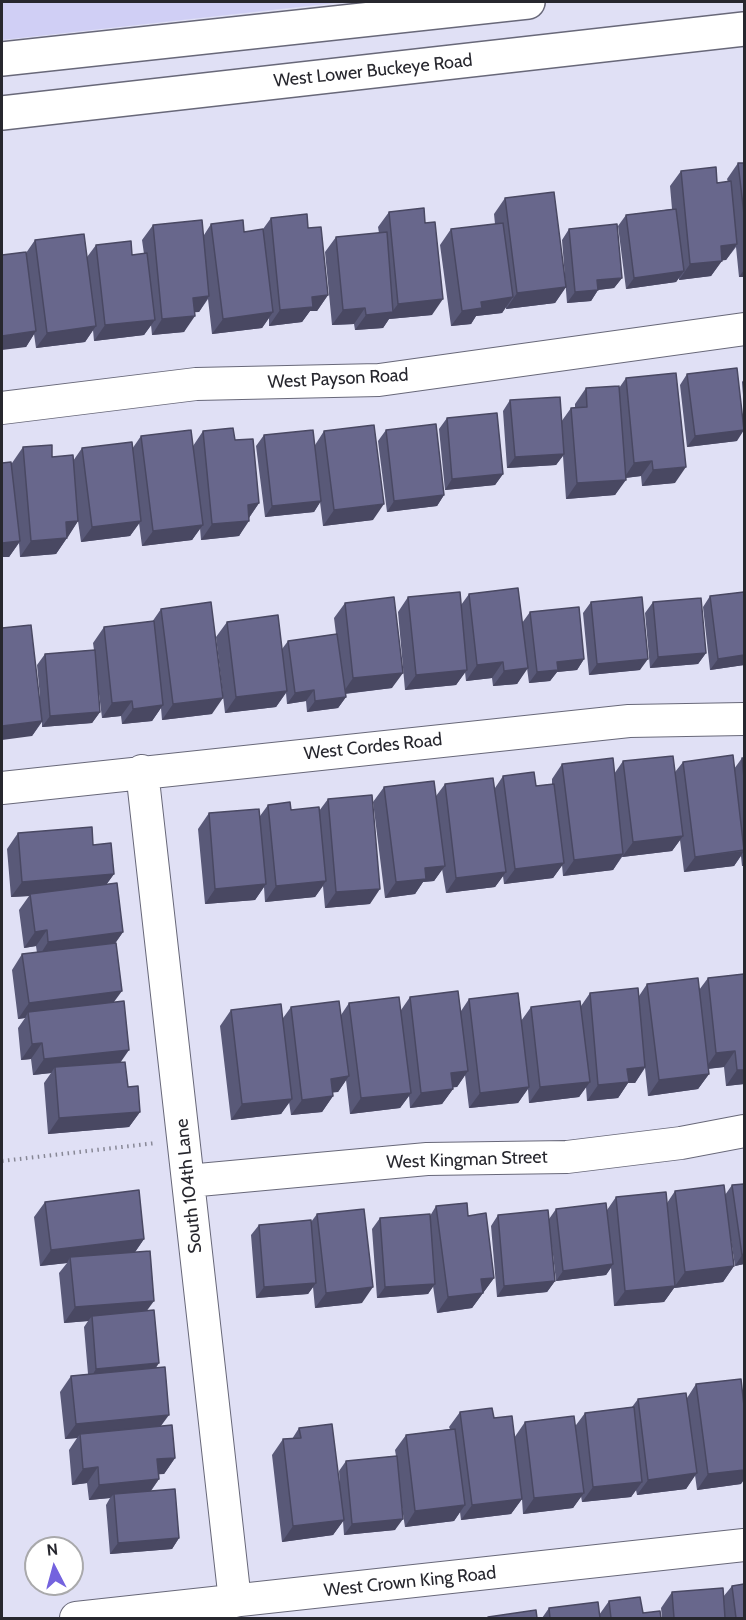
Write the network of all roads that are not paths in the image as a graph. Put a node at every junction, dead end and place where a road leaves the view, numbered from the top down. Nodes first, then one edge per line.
1 (528, 2) edge
2 (744, 29) edge
3 (2, 59) edge
4 (2, 113) edge
5 (744, 329) edge
6 (2, 408) edge
7 (744, 719) edge
8 (142, 771) junction
9 (2, 788) edge
10 (744, 1131) edge
11 (188, 1181) junction
12 (744, 1545) edge
13 (235, 1601) junction
14 (76, 1618) edge

1 - 3 main road
2 - 4 main road, West Lower Buckeye Road
5 - 6 street, West Payson Road
7 - 8 street, West Cordes Road
8 - 9 street, West Cordes Road
8 - 11 street, South 104th Lane
10 - 11 street, West Kingman Street
11 - 13 street, South 104th Lane
12 - 13 street, West Crown King Road
13 - 14 street, West Crown King Road

